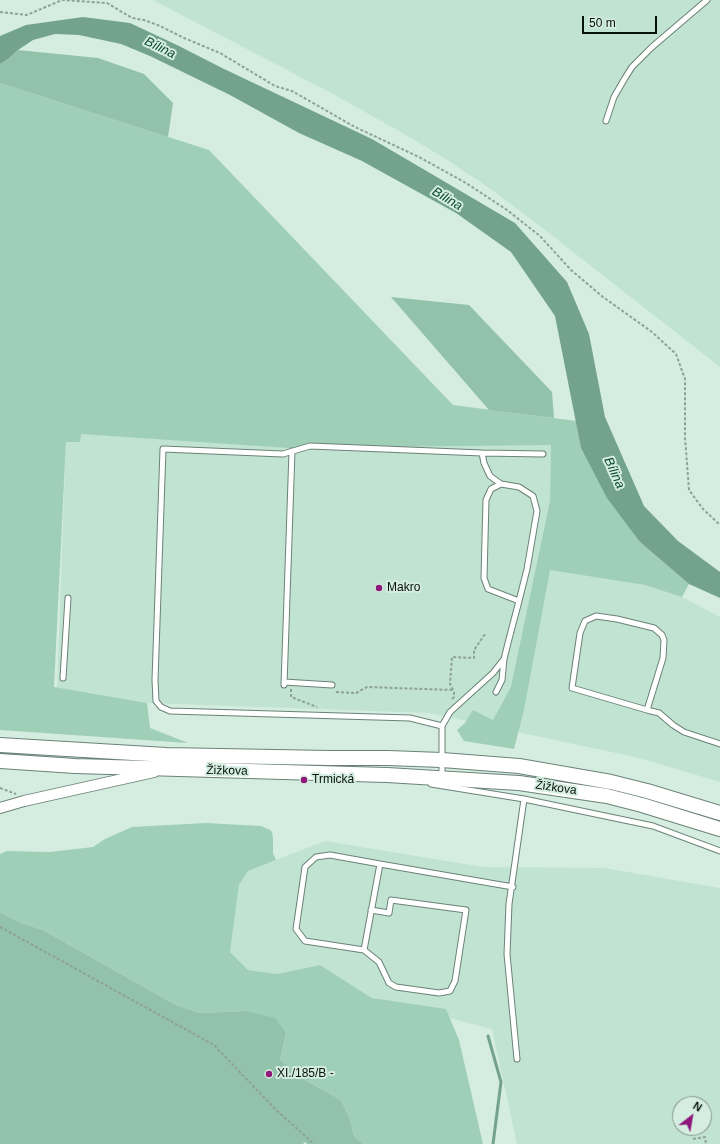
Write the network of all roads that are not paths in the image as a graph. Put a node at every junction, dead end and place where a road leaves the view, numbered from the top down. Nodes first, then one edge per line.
1 (707, 0) edge
2 (606, 121) dead end
3 (292, 451) junction
4 (482, 453) junction
5 (543, 454) dead end
6 (501, 484) junction
7 (68, 598) dead end
8 (519, 600) junction
9 (504, 659) junction
10 (63, 678) dead end
11 (332, 685) dead end
12 (496, 692) dead end
13 (647, 710) junction
14 (442, 726) junction
15 (720, 744) edge
16 (0, 745) edge
17 (442, 760) junction
18 (0, 761) edge
19 (163, 769) junction
20 (387, 775) junction
21 (442, 778) junction
22 (524, 799) junction
23 (0, 808) edge
24 (720, 814) edge
25 (720, 829) edge
26 (720, 851) edge
27 (380, 864) junction
28 (513, 887) junction
29 (371, 910) junction
30 (364, 950) junction
31 (517, 1059) dead end

1 - 2 lane
3 - 4 lane
3 - 11 lane
3 - 14 lane
4 - 5 lane
4 - 6 lane
6 - 8 lane
6 - 8 lane
7 - 10 lane
8 - 9 lane
9 - 12 lane
9 - 14 lane
13 - 13 lane
13 - 15 lane
14 - 17 lane
16 - 17 main road, Žižkova
17 - 21 lane
17 - 24 main road, Žižkova
18 - 19 main road, Žižkova
19 - 20 main road, Žižkova
19 - 23 street, Žižkova
20 - 21 main road, Žižkova
20 - 22 lane, Žižkova
21 - 25 main road, Žižkova
22 - 26 lane, Žižkova
22 - 28 lane, Žižkova
27 - 28 lane
27 - 29 lane
27 - 30 lane
28 - 31 lane, Žižkova
29 - 30 lane
29 - 30 lane

